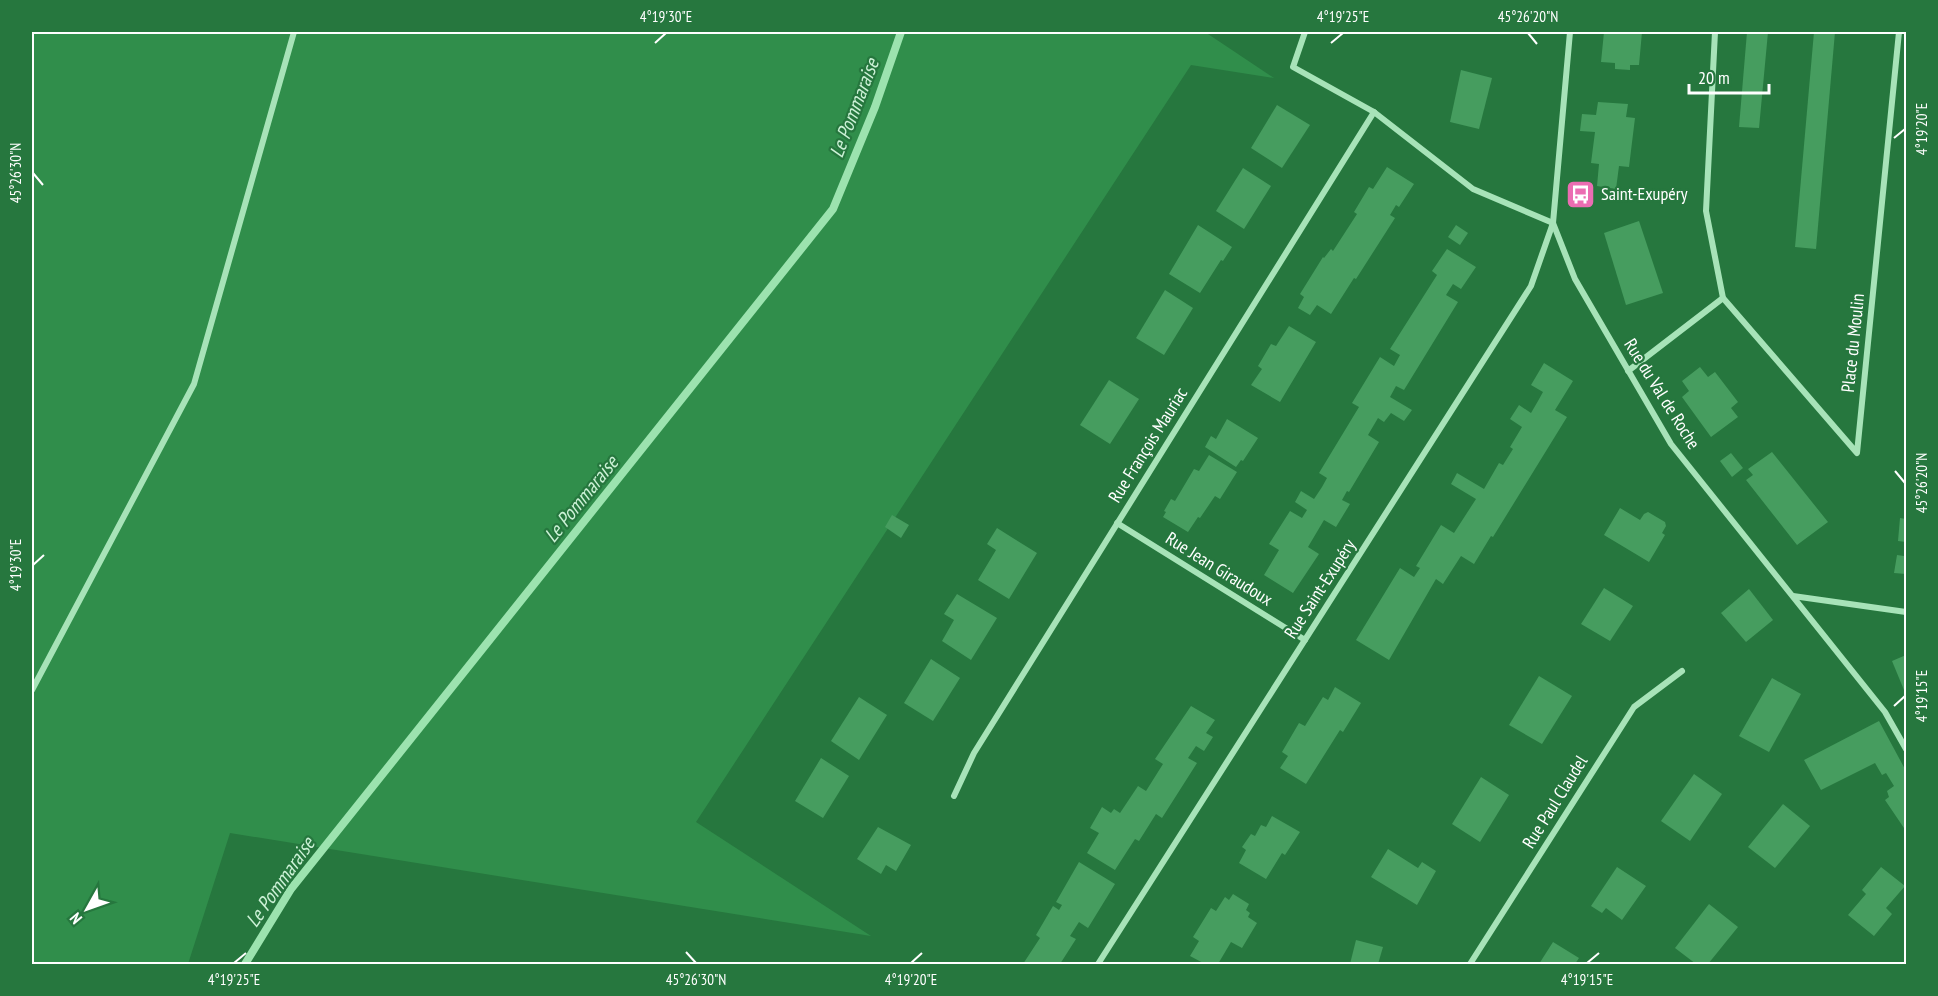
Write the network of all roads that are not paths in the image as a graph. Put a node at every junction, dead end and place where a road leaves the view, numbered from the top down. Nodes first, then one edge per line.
1 (294, 32) edge
2 (1305, 32) edge
3 (1570, 32) edge
4 (1715, 32) edge
5 (1899, 32) edge
6 (1374, 112) junction
7 (1553, 223) junction
8 (1723, 298) junction
9 (1629, 371) junction
10 (1117, 524) junction
11 (1792, 596) junction
12 (1906, 612) edge
13 (1305, 640) junction
14 (1682, 671) dead end
15 (32, 690) edge
16 (1906, 749) edge
17 (954, 796) dead end
18 (1098, 964) edge
19 (1470, 964) edge

1 - 15 street
2 - 6 street
3 - 7 street, Rue du Val de Roche
4 - 8 street, Place du Moulin
5 - 8 street, Place du Moulin
6 - 7 street
6 - 10 street, Rue François Mauriac
7 - 9 street, Rue du Val de Roche
7 - 13 street, Rue Saint-Exupéry
8 - 9 street
9 - 11 street, Rue du Val de Roche
10 - 13 street, Rue Jean Giraudoux
10 - 17 street, Rue François Mauriac
11 - 12 street
11 - 16 street, Rue du Val de Roche
13 - 18 street, Rue Saint-Exupéry
14 - 19 street, Rue Paul Claudel

